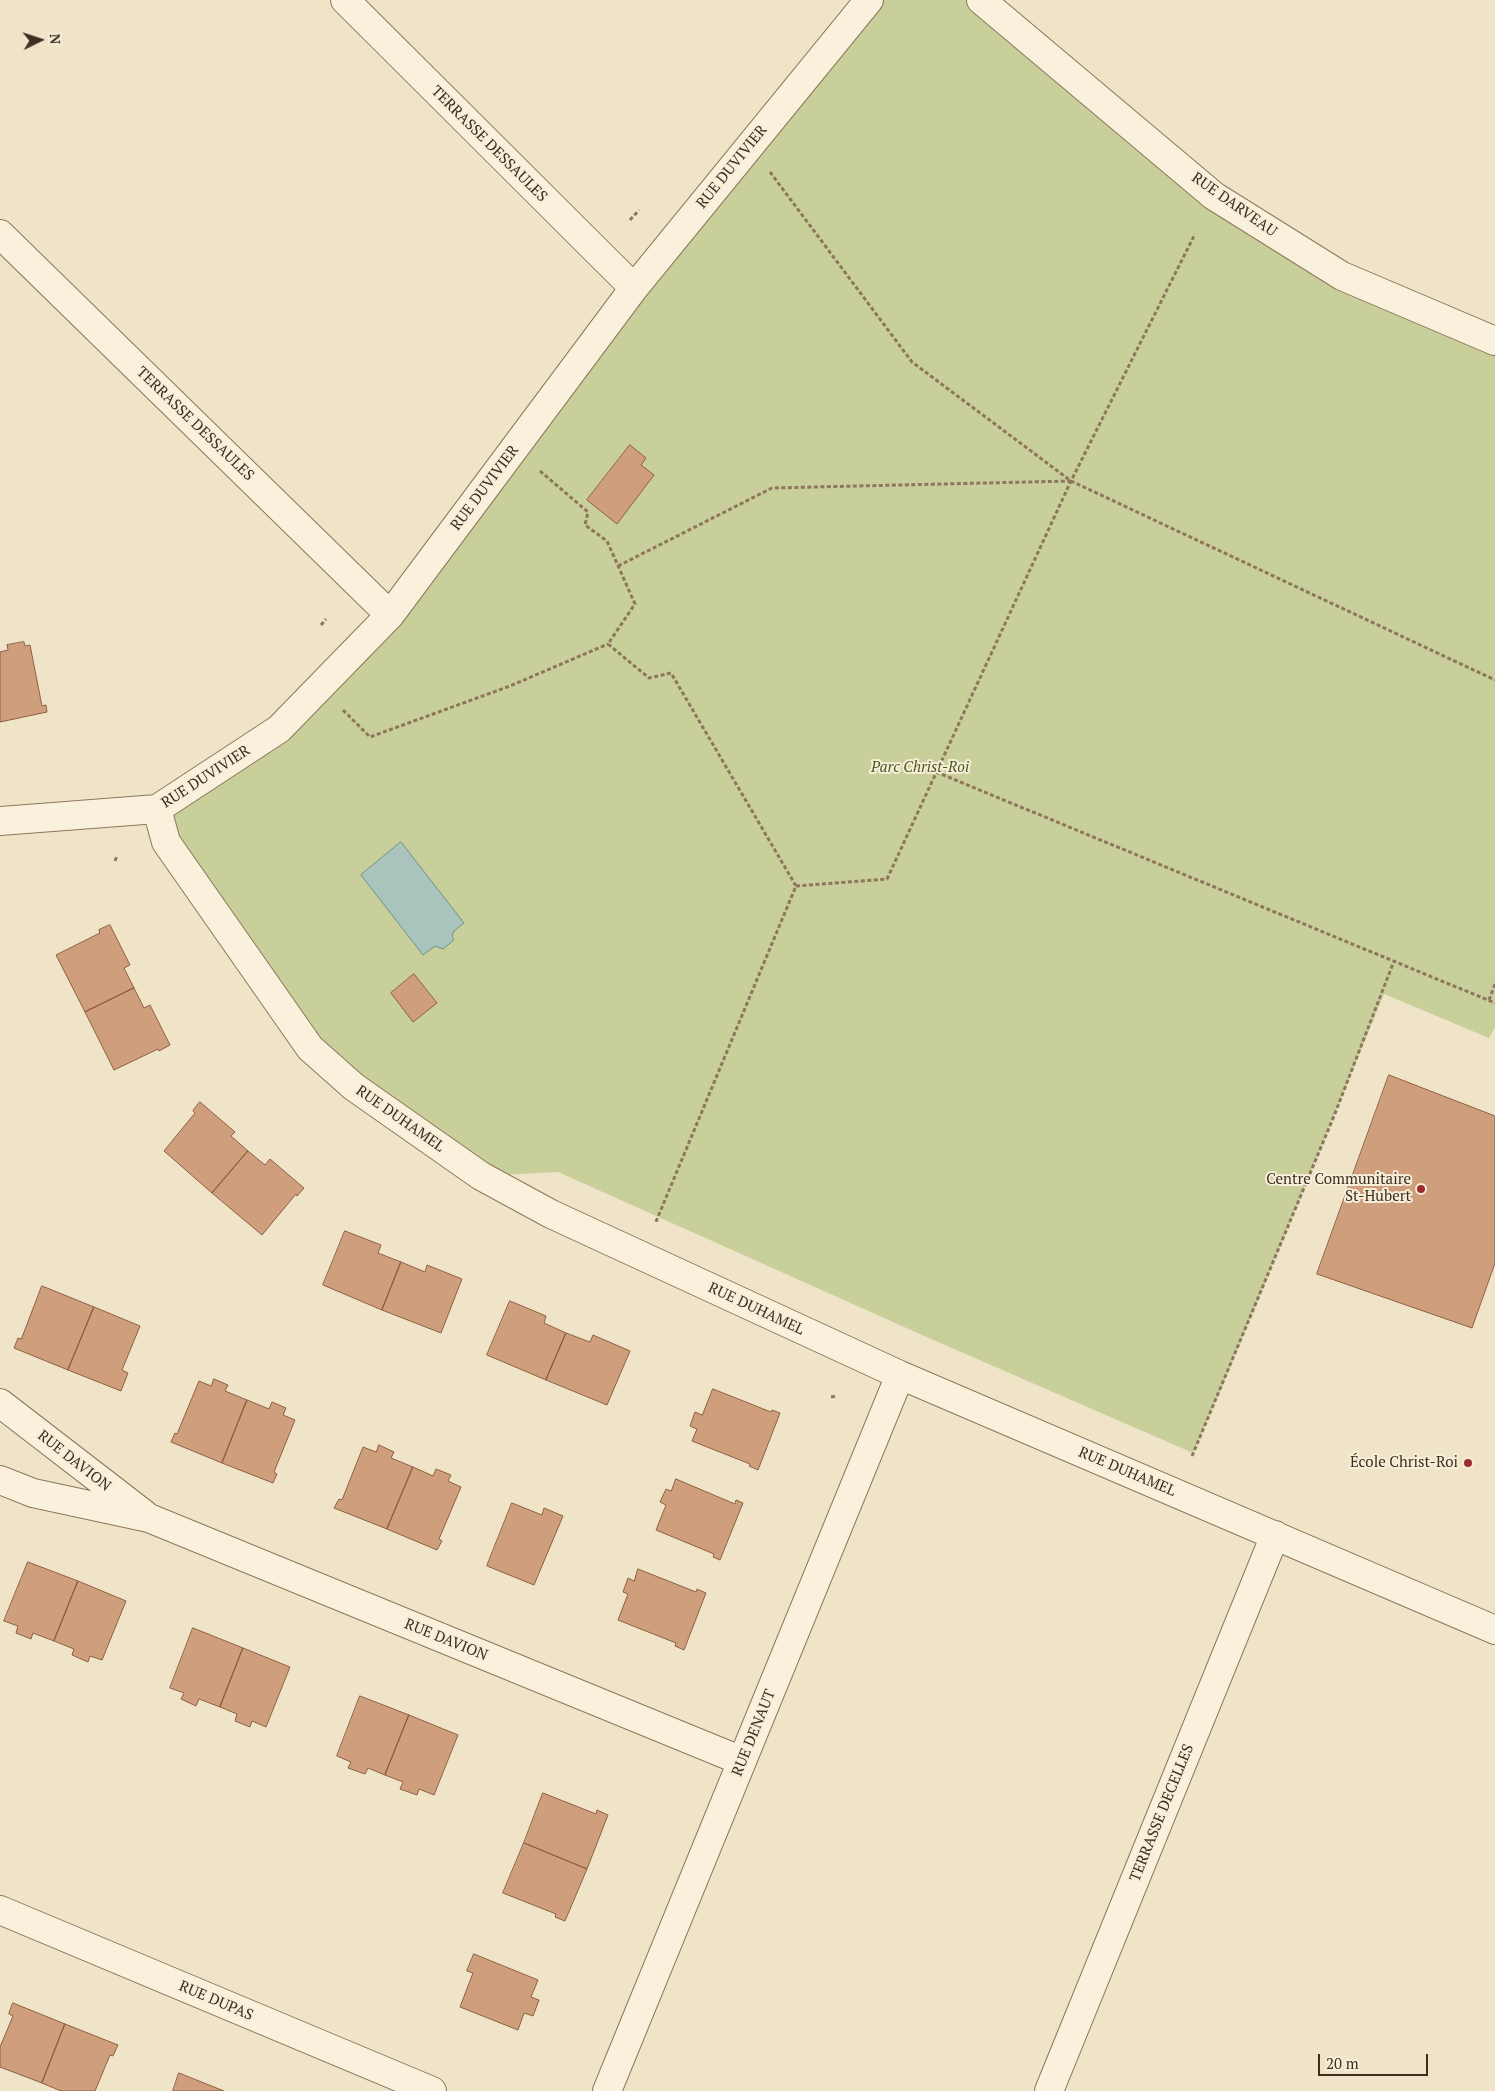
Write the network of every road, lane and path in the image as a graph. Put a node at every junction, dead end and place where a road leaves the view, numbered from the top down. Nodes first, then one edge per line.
1 (345, 0) edge
2 (869, 0) edge
3 (980, 0) edge
4 (770, 172) dead end
5 (639, 210) dead end
6 (630, 220) dead end
7 (0, 234) edge
8 (1195, 234) dead end
9 (634, 288) junction
10 (1495, 341) edge
11 (514, 449) junction
12 (1071, 481) junction
13 (618, 566) junction
14 (390, 615) junction
15 (326, 619) dead end
16 (321, 625) dead end
17 (608, 644) junction
18 (1495, 680) edge
19 (318, 689) junction
20 (936, 772) junction
21 (157, 809) junction
22 (0, 821) edge
23 (796, 886) junction
24 (1394, 961) junction
25 (1495, 984) edge
26 (1489, 1000) junction
27 (1495, 1003) edge
28 (655, 1224) dead end
29 (900, 1375) junction
30 (836, 1396) dead end
31 (831, 1397) dead end
32 (0, 1403) edge
33 (1192, 1456) dead end
34 (0, 1480) edge
35 (149, 1518) junction
36 (1275, 1535) junction
37 (1495, 1630) edge
38 (742, 1761) junction
39 (0, 1910) edge
40 (432, 2091) edge
41 (607, 2091) edge
42 (1050, 2091) edge

1 - 9 street, TERRASSE DESSAULES
2 - 9 street, RUE DUVIVIER
3 - 10 street, RUE DARVEAU
4 - 12 path
5 - 6 path
7 - 14 street, TERRASSE DESSAULES
8 - 12 path
9 - 11 street, RUE DUVIVIER
11 - 13 path
11 - 14 street, RUE DUVIVIER
12 - 13 path
12 - 18 path
12 - 20 path
13 - 17 path
14 - 19 street, RUE DUVIVIER
15 - 16 path
17 - 19 path
17 - 23 path
19 - 21 street, RUE DUVIVIER
20 - 23 path
20 - 24 path
21 - 22 street, RUE DUVIVIER
21 - 29 street, RUE DUHAMEL
23 - 28 path
24 - 26 path
24 - 33 path
25 - 26 path
26 - 27 path
29 - 36 street, RUE DUHAMEL
29 - 38 street, RUE DENAUT
30 - 31 path
32 - 35 street, RUE DAVION
34 - 35 street, RUE DAVION
35 - 38 street, RUE DAVION
36 - 37 street, RUE DUHAMEL
36 - 42 street, TERRASSE DECELLES
38 - 41 street, RUE DENAUT
39 - 40 street, RUE DUPAS

